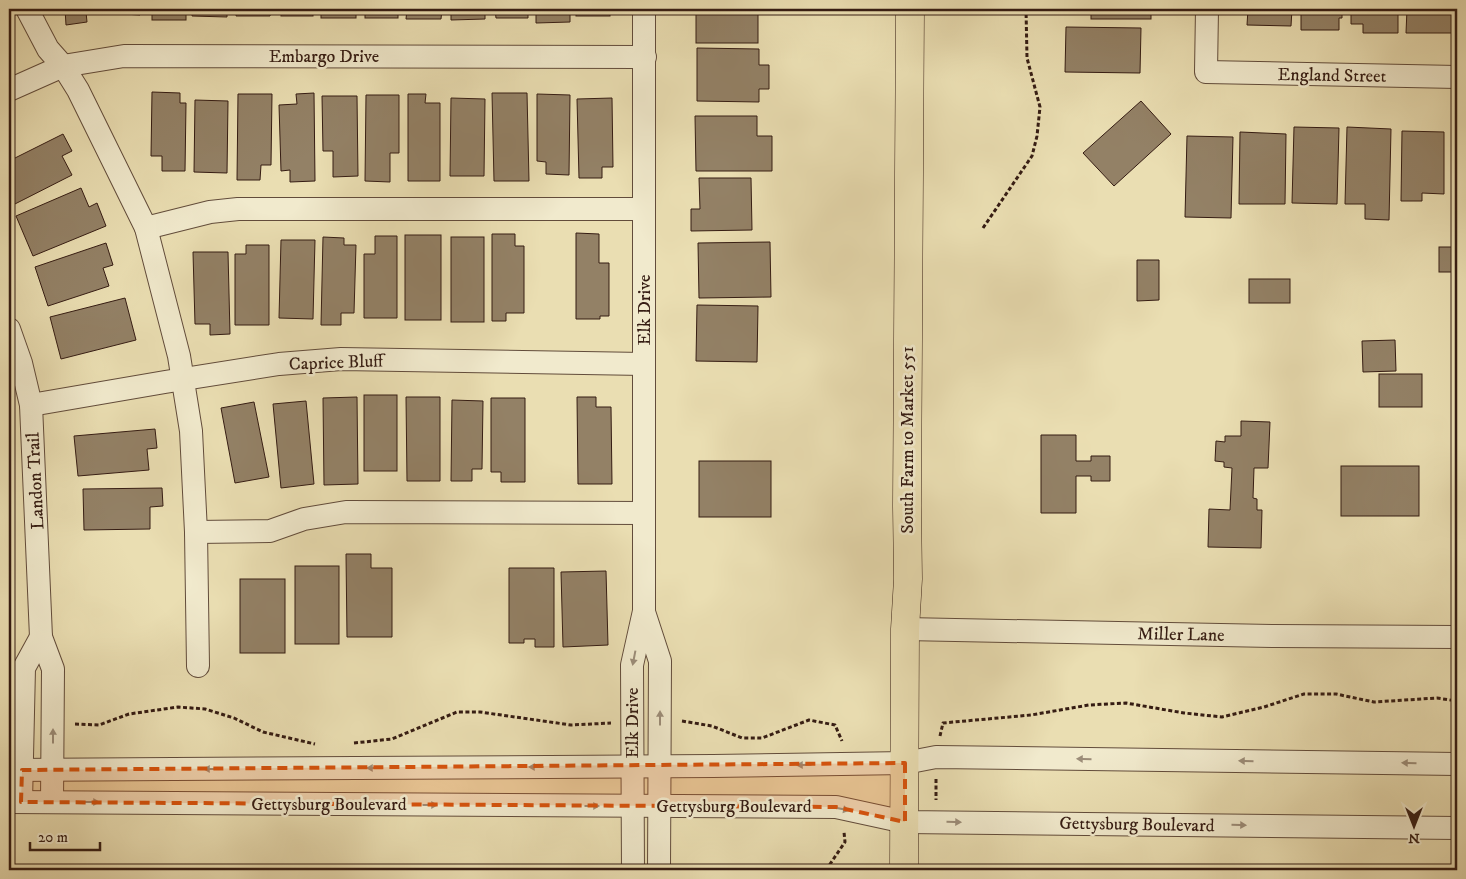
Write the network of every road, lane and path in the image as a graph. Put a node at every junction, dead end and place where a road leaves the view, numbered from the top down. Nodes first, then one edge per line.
1 (27, 9) edge
2 (644, 9) edge
3 (910, 9) edge
4 (1026, 9) edge
5 (1207, 9) edge
6 (645, 57) junction
7 (63, 66) junction
8 (1457, 77) edge
9 (9, 90) edge
10 (644, 209) junction
11 (146, 228) junction
12 (983, 228) dead end
13 (9, 328) edge
14 (644, 364) junction
15 (183, 379) junction
16 (31, 405) junction
17 (644, 514) junction
18 (196, 532) junction
19 (644, 611) junction
20 (905, 629) junction
21 (41, 637) junction
22 (1457, 637) edge
23 (198, 666) dead end
24 (1457, 701) edge
25 (633, 722) junction
26 (660, 722) junction
27 (943, 723) dead end
28 (53, 724) junction
29 (353, 743) dead end
30 (324, 745) dead end
31 (905, 763) junction
32 (843, 764) junction
33 (1457, 764) edge
34 (633, 767) junction
35 (660, 767) junction
36 (53, 769) junction
37 (15, 770) edge
38 (15, 802) edge
39 (52, 802) junction
40 (633, 806) junction
41 (659, 806) junction
42 (844, 809) junction
43 (905, 822) junction
44 (1457, 828) edge
45 (633, 870) edge
46 (659, 870) edge
47 (826, 870) edge
48 (904, 870) edge

1 - 7 street
2 - 6 street, Elk Drive
3 - 20 main road, South Farm to Market 551
4 - 12 path
5 - 8 street, England Street
6 - 7 street, Embargo Drive
6 - 10 street, Elk Drive
7 - 9 street, Embargo Drive
7 - 11 street
10 - 11 street
10 - 14 street, Elk Drive
11 - 15 street
13 - 16 street, Landon Trail
14 - 15 street, Caprice Bluff
14 - 17 street, Elk Drive
15 - 16 street, Caprice Bluff
15 - 18 street
16 - 21 street, Landon Trail
17 - 18 street
17 - 19 street, Elk Drive
18 - 23 street
19 -> 25 street, Elk Drive
26 -> 19 street, Elk Drive
20 - 22 street, Miller Lane
20 - 31 main road, South Farm to Market 551
21 - 28 street, Landon Trail
21 - 37 street
24 - 27 path
25 - 29 path
25 - 34 street, Elk Drive
26 - 32 path
26 - 35 street, Elk Drive
28 - 30 path
36 -> 28 street, Landon Trail
31 - 32 street, Gettysburg Boulevard
33 -> 31 street, Gettysburg Boulevard
31 - 43 main road, South Farm to Market 551
32 -> 35 street, Gettysburg Boulevard
34 - 35 street, Gettysburg Boulevard
34 -> 36 street, Gettysburg Boulevard
34 - 40 street, Elk Drive
35 - 41 street, Elk Drive
36 - 37 street, Gettysburg Boulevard
36 - 39 street, Landon Trail
37 - 38 street
38 - 39 street, Gettysburg Boulevard
39 -> 40 street, Gettysburg Boulevard
40 - 41 street, Gettysburg Boulevard
40 - 45 street, Elk Drive
41 -> 42 street, Gettysburg Boulevard
41 - 46 street, Elk Drive
42 - 43 street, Gettysburg Boulevard
42 - 47 path
43 -> 44 street, Gettysburg Boulevard
43 - 48 main road, South Farm to Market 551

